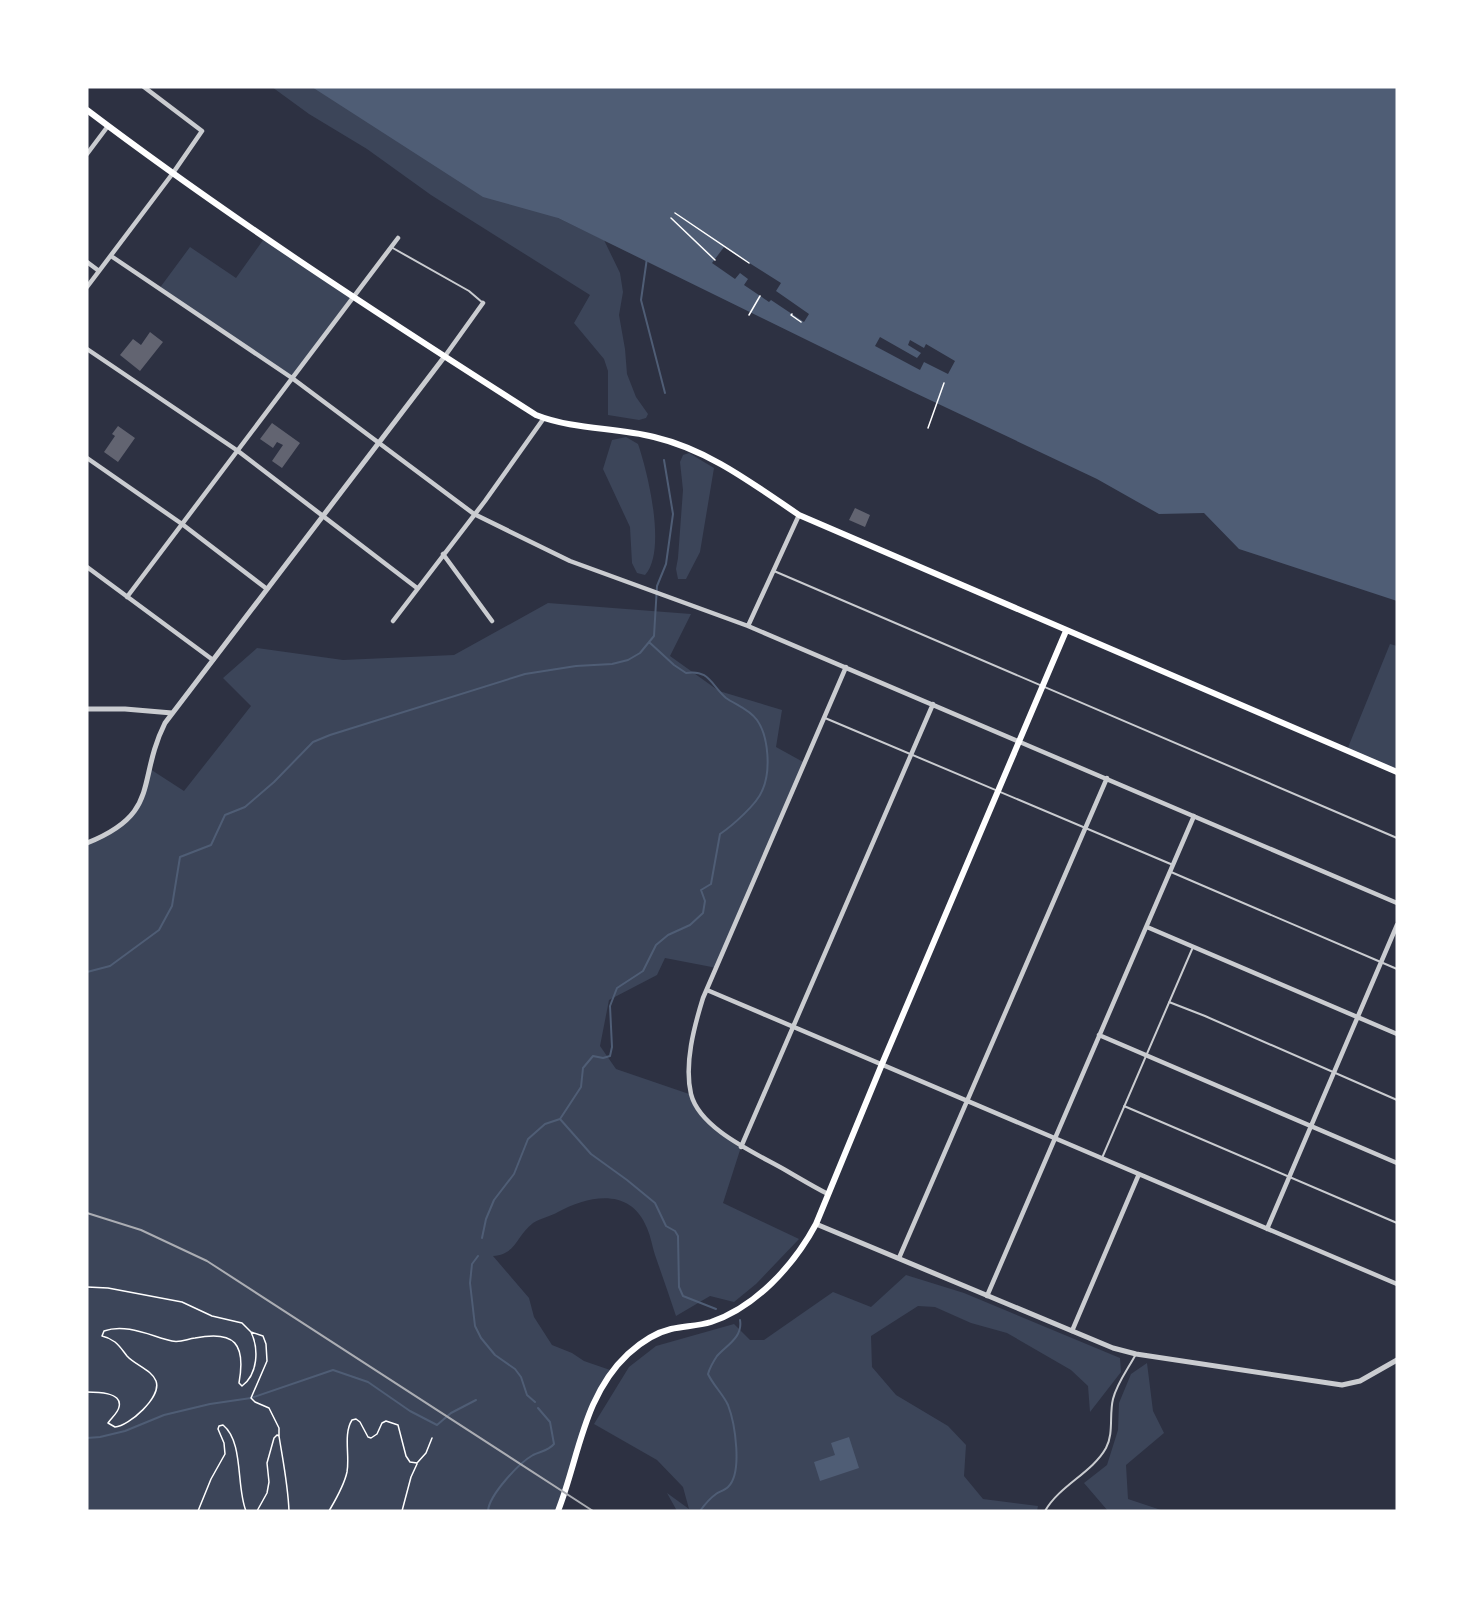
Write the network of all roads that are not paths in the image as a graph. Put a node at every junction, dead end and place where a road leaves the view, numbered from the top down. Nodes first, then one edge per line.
1 (144, 87) edge
2 (87, 110) edge
3 (108, 126) junction
4 (87, 154) edge
5 (173, 173) junction
6 (398, 238) dead end
7 (390, 247) junction
8 (111, 256) junction
9 (87, 262) edge
10 (99, 271) junction
11 (87, 287) edge
12 (354, 297) junction
13 (483, 303) joint
14 (87, 349) edge
15 (445, 356) junction
16 (292, 378) junction
17 (544, 418) junction
18 (378, 444) junction
19 (238, 451) junction
20 (87, 458) edge
21 (474, 514) junction
22 (323, 516) junction
23 (799, 516) junction
24 (182, 524) junction
25 (443, 554) junction
26 (87, 567) edge
27 (774, 571) junction
28 (417, 588) junction
29 (267, 589) junction
30 (128, 597) junction
31 (393, 621) dead end
32 (492, 621) dead end
33 (748, 626) junction
34 (1066, 631) junction
35 (213, 660) junction
36 (846, 667) junction
37 (1044, 686) junction
38 (933, 704) junction
39 (87, 709) edge
40 (172, 713) junction
41 (823, 717) junction
42 (1020, 742) junction
43 (910, 754) junction
44 (1397, 772) edge
45 (1107, 778) junction
46 (999, 791) junction
47 (1194, 816) junction
48 (1085, 828) junction
49 (1397, 838) edge
50 (87, 843) edge
51 (1173, 866) junction
52 (1170, 872) junction
53 (1397, 903) edge
54 (1397, 926) edge
55 (1147, 927) junction
56 (1193, 947) junction
57 (1381, 962) junction
58 (1397, 969) edge
59 (707, 990) junction
60 (1169, 1002) junction
61 (1358, 1017) junction
62 (793, 1026) junction
63 (1397, 1034) edge
64 (1100, 1035) junction
65 (1146, 1056) junction
66 (882, 1064) junction
67 (1334, 1073) junction
68 (1397, 1100) edge
69 (968, 1101) junction
70 (1124, 1106) junction
71 (1311, 1126) junction
72 (1055, 1138) junction
73 (741, 1147) junction
74 (1102, 1158) junction
75 (1397, 1163) edge
76 (1138, 1174) junction
77 (1290, 1177) junction
78 (828, 1194) junction
79 (1397, 1223) edge
80 (816, 1224) junction
81 (1267, 1229) junction
82 (899, 1258) junction
83 (1397, 1284) edge
84 (987, 1296) junction
85 (1072, 1331) junction
86 (1136, 1354) junction
87 (1397, 1360) edge
88 (559, 1508) edge
89 (1045, 1511) edge

1 - 5 street
2 - 3 main road
3 - 4 street
3 - 5 main road
5 - 8 street
5 - 12 main road
6 - 7 street
7 - 12 street
7 - 13 lane
8 - 10 street
8 - 16 street
9 - 10 street
10 - 11 street
12 - 15 main road
12 - 16 street
13 - 15 street
14 - 19 street
15 - 17 main road
15 - 18 street
16 - 18 street
16 - 19 street
17 - 21 street
17 - 23 main road
18 - 21 street
18 - 22 street
19 - 22 street
19 - 24 street
20 - 24 street
21 - 25 street
21 - 33 street
22 - 28 street
22 - 29 street
23 - 27 street
23 - 34 main road
24 - 29 street
24 - 30 street
25 - 28 street
25 - 32 street
26 - 30 street
27 - 33 street
27 - 37 lane
28 - 31 street
29 - 35 street
30 - 35 street
33 - 36 street
34 - 37 main road
34 - 44 main road
35 - 40 street
36 - 38 street
36 - 41 street
37 - 42 main road
37 - 49 lane
38 - 42 street
38 - 43 street
39 - 40 street
40 - 50 street
41 - 43 lane
41 - 59 street
42 - 45 street
42 - 46 main road
43 - 46 lane
43 - 62 street
45 - 47 street
45 - 48 street
46 - 48 lane
46 - 66 main road
47 - 51 street
47 - 53 street
48 - 51 lane
48 - 69 street
51 - 52 street
52 - 55 street
52 - 57 lane
54 - 57 street
55 - 56 street
55 - 64 street
56 - 60 lane
56 - 61 street
57 - 58 lane
57 - 61 street
59 - 62 street
59 - 73 street
60 - 65 lane
60 - 67 lane
61 - 63 street
61 - 67 street
62 - 66 street
62 - 73 street
64 - 65 street
64 - 72 street
65 - 70 lane
65 - 71 street
66 - 69 street
66 - 78 main road
67 - 68 lane
67 - 71 street
69 - 72 street
69 - 82 street
70 - 74 lane
70 - 77 lane
71 - 75 street
71 - 77 street
72 - 74 street
72 - 84 street
73 - 78 street
74 - 76 street
76 - 81 street
76 - 85 street
77 - 79 lane
77 - 81 street
78 - 80 main road
80 - 82 street
80 - 88 main road
81 - 83 street
82 - 84 street
84 - 85 street
85 - 86 street
86 - 87 street
86 - 89 lane

